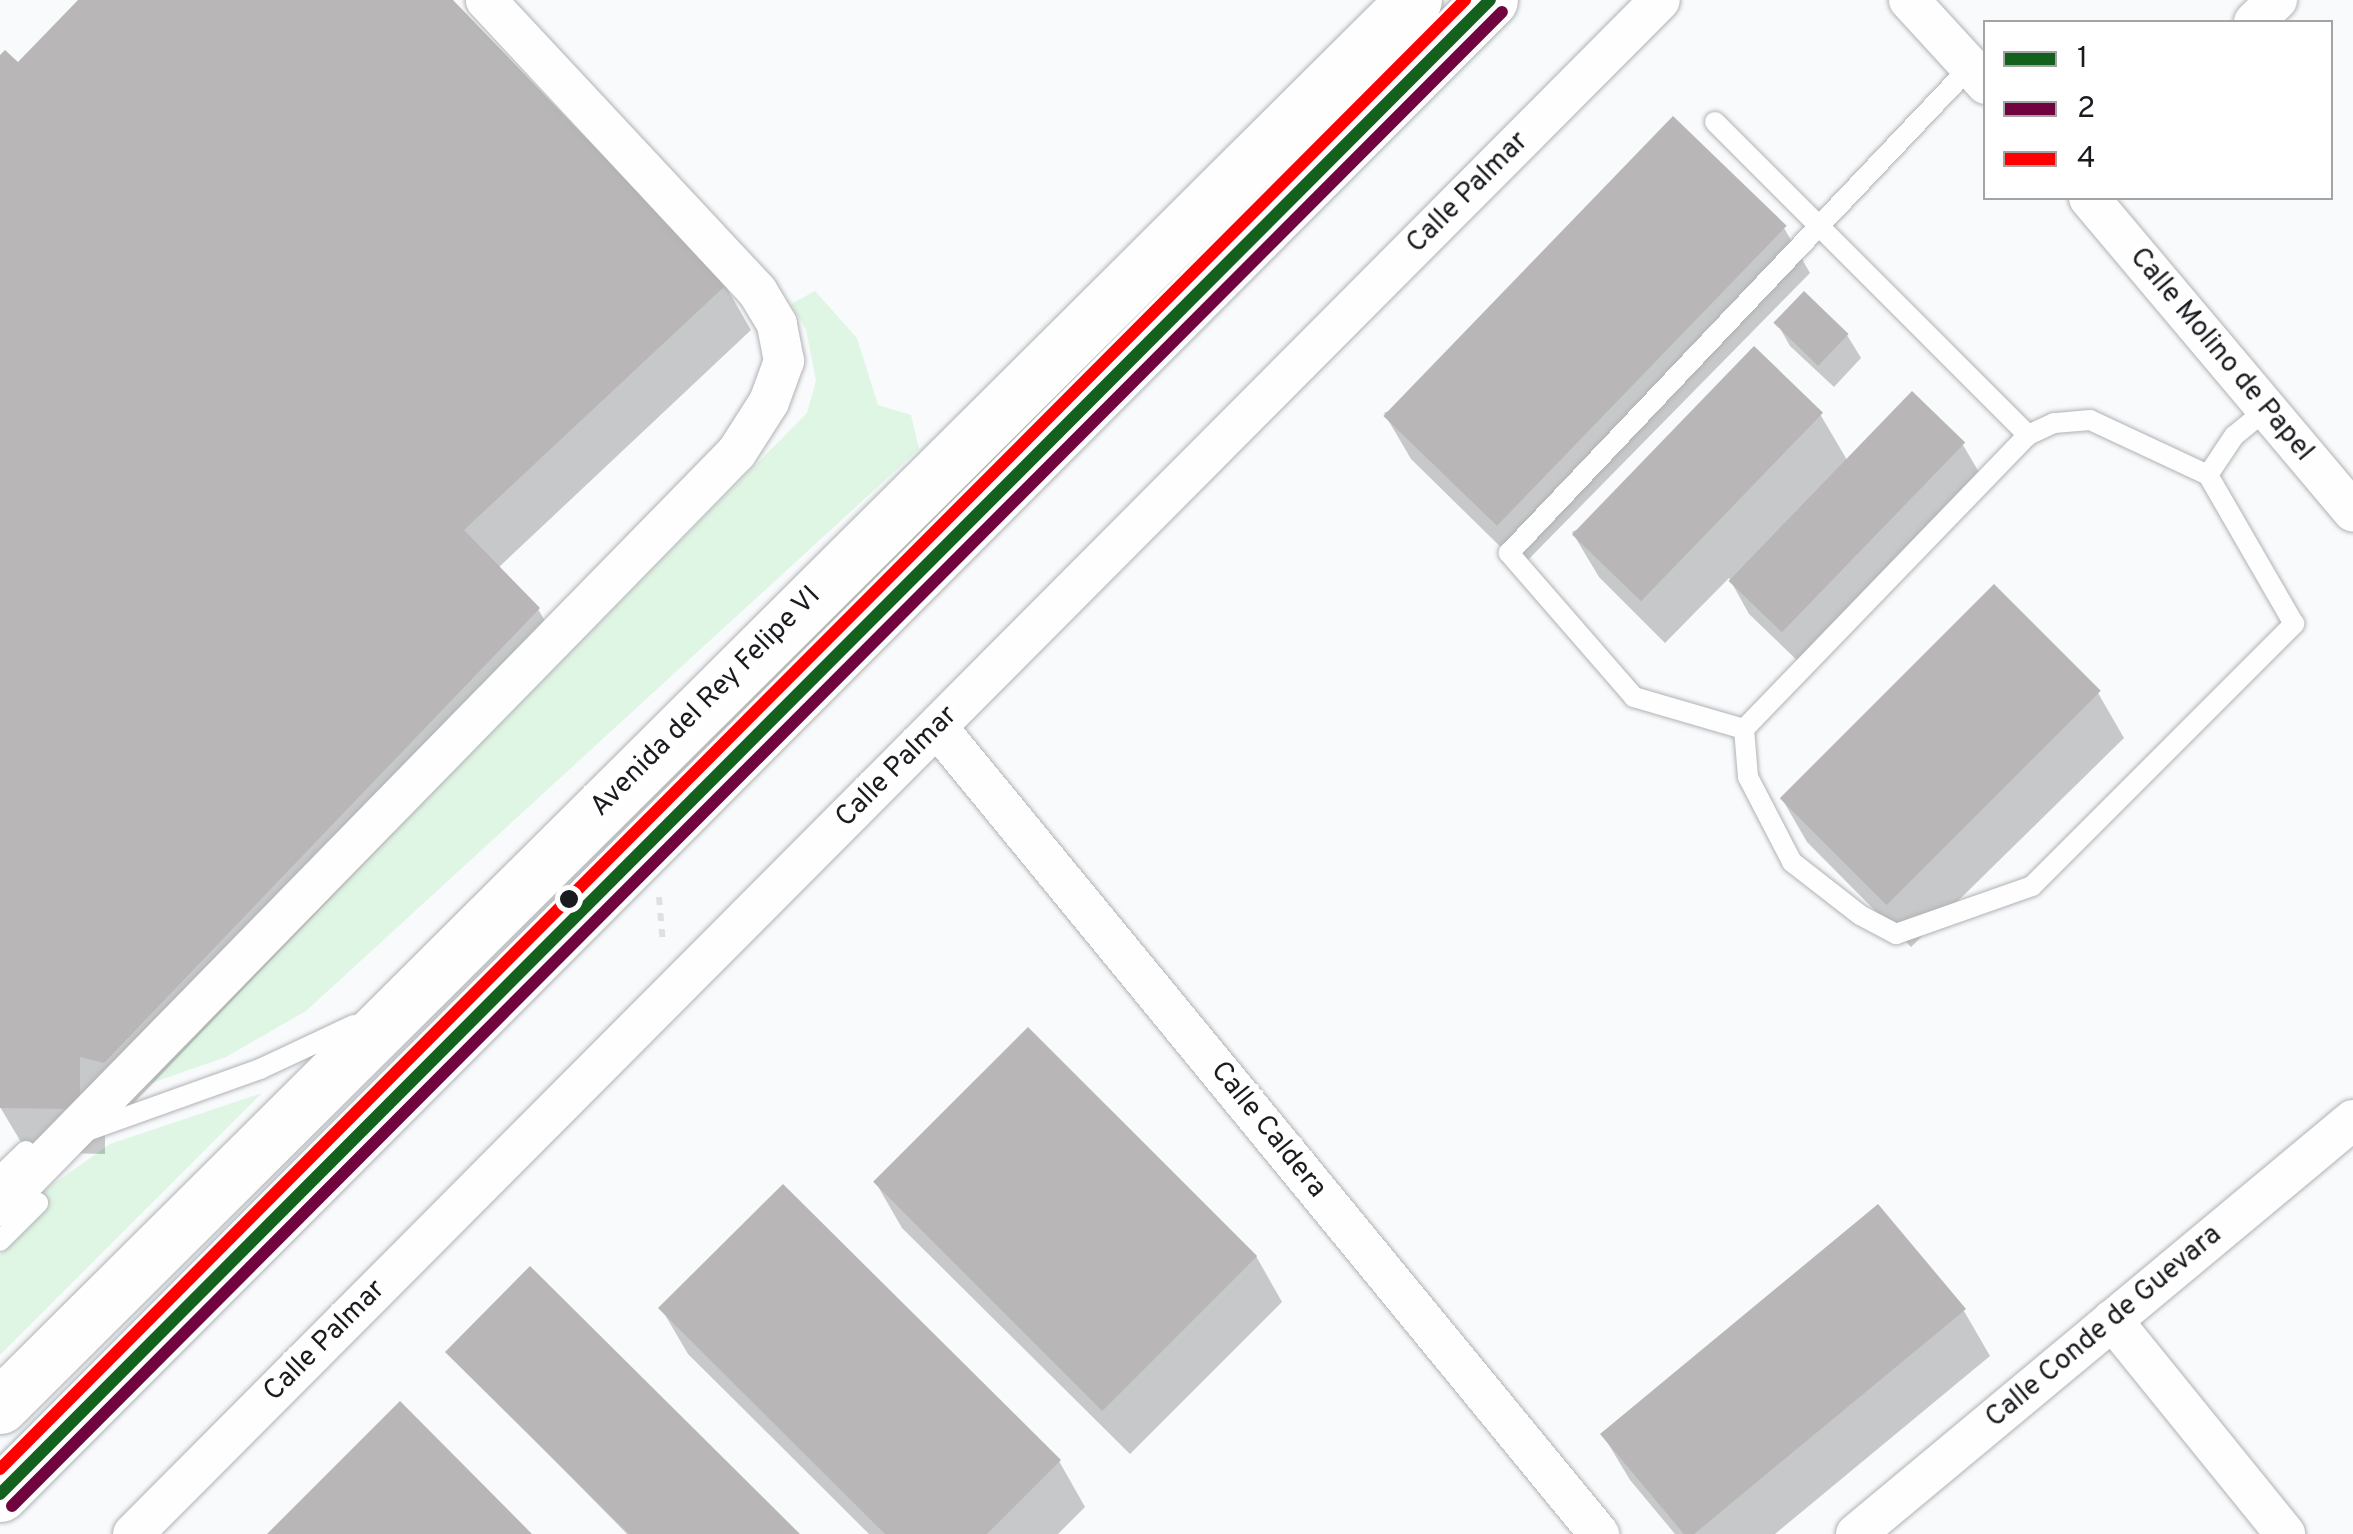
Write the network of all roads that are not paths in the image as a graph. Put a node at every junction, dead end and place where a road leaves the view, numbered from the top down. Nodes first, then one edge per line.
1 (486, 0) edge
2 (1414, 0) edge
3 (1490, 0) edge
4 (1660, 0) edge
5 (1908, 0) edge
6 (2276, 0) edge
7 (2256, 20) edge
8 (1978, 75) edge
9 (1715, 122) dead end
10 (2091, 200) edge
11 (1821, 224) junction
12 (2267, 409) junction
13 (2028, 434) junction
14 (2208, 475) junction
15 (2353, 512) edge
16 (937, 727) junction
17 (1744, 729) junction
18 (591, 817) junction
19 (526, 850) dead end
20 (421, 986) junction
21 (2353, 1120) edge
22 (66, 1138) junction
23 (26, 1150) dead end
24 (0, 1176) edge
25 (19, 1205) edge
26 (0, 1241) edge
27 (2112, 1320) junction
28 (0, 1406) edge
29 (0, 1494) edge
30 (2270, 1529) edge
31 (134, 1534) edge
32 (1599, 1534) edge
33 (1856, 1534) edge

1 - 22 street
2 - 18 main road, Avenida del Rey Felipe VI
3 - 29 main road
4 - 16 street, Calle Palmar
5 - 8 street
6 - 7 street
8 - 11 lane
9 - 11 lane
10 - 12 street, Calle Molino de Papel
11 - 13 lane
11 - 17 lane
12 - 14 lane
12 - 15 street, Calle Molino de Papel
13 - 14 lane
13 - 17 lane
14 - 17 lane
16 - 31 street, Calle Palmar
16 - 32 street, Calle Caldera
18 - 19 lane
18 - 20 main road, Avenida del Rey Felipe VI
20 - 22 lane
20 - 28 main road, Avenida del Rey Felipe VI
21 - 27 street, Calle Conde de Guevara
22 - 25 street
23 - 24 lane
25 - 26 lane
27 - 30 street
27 - 33 street, Calle Conde de Guevara

